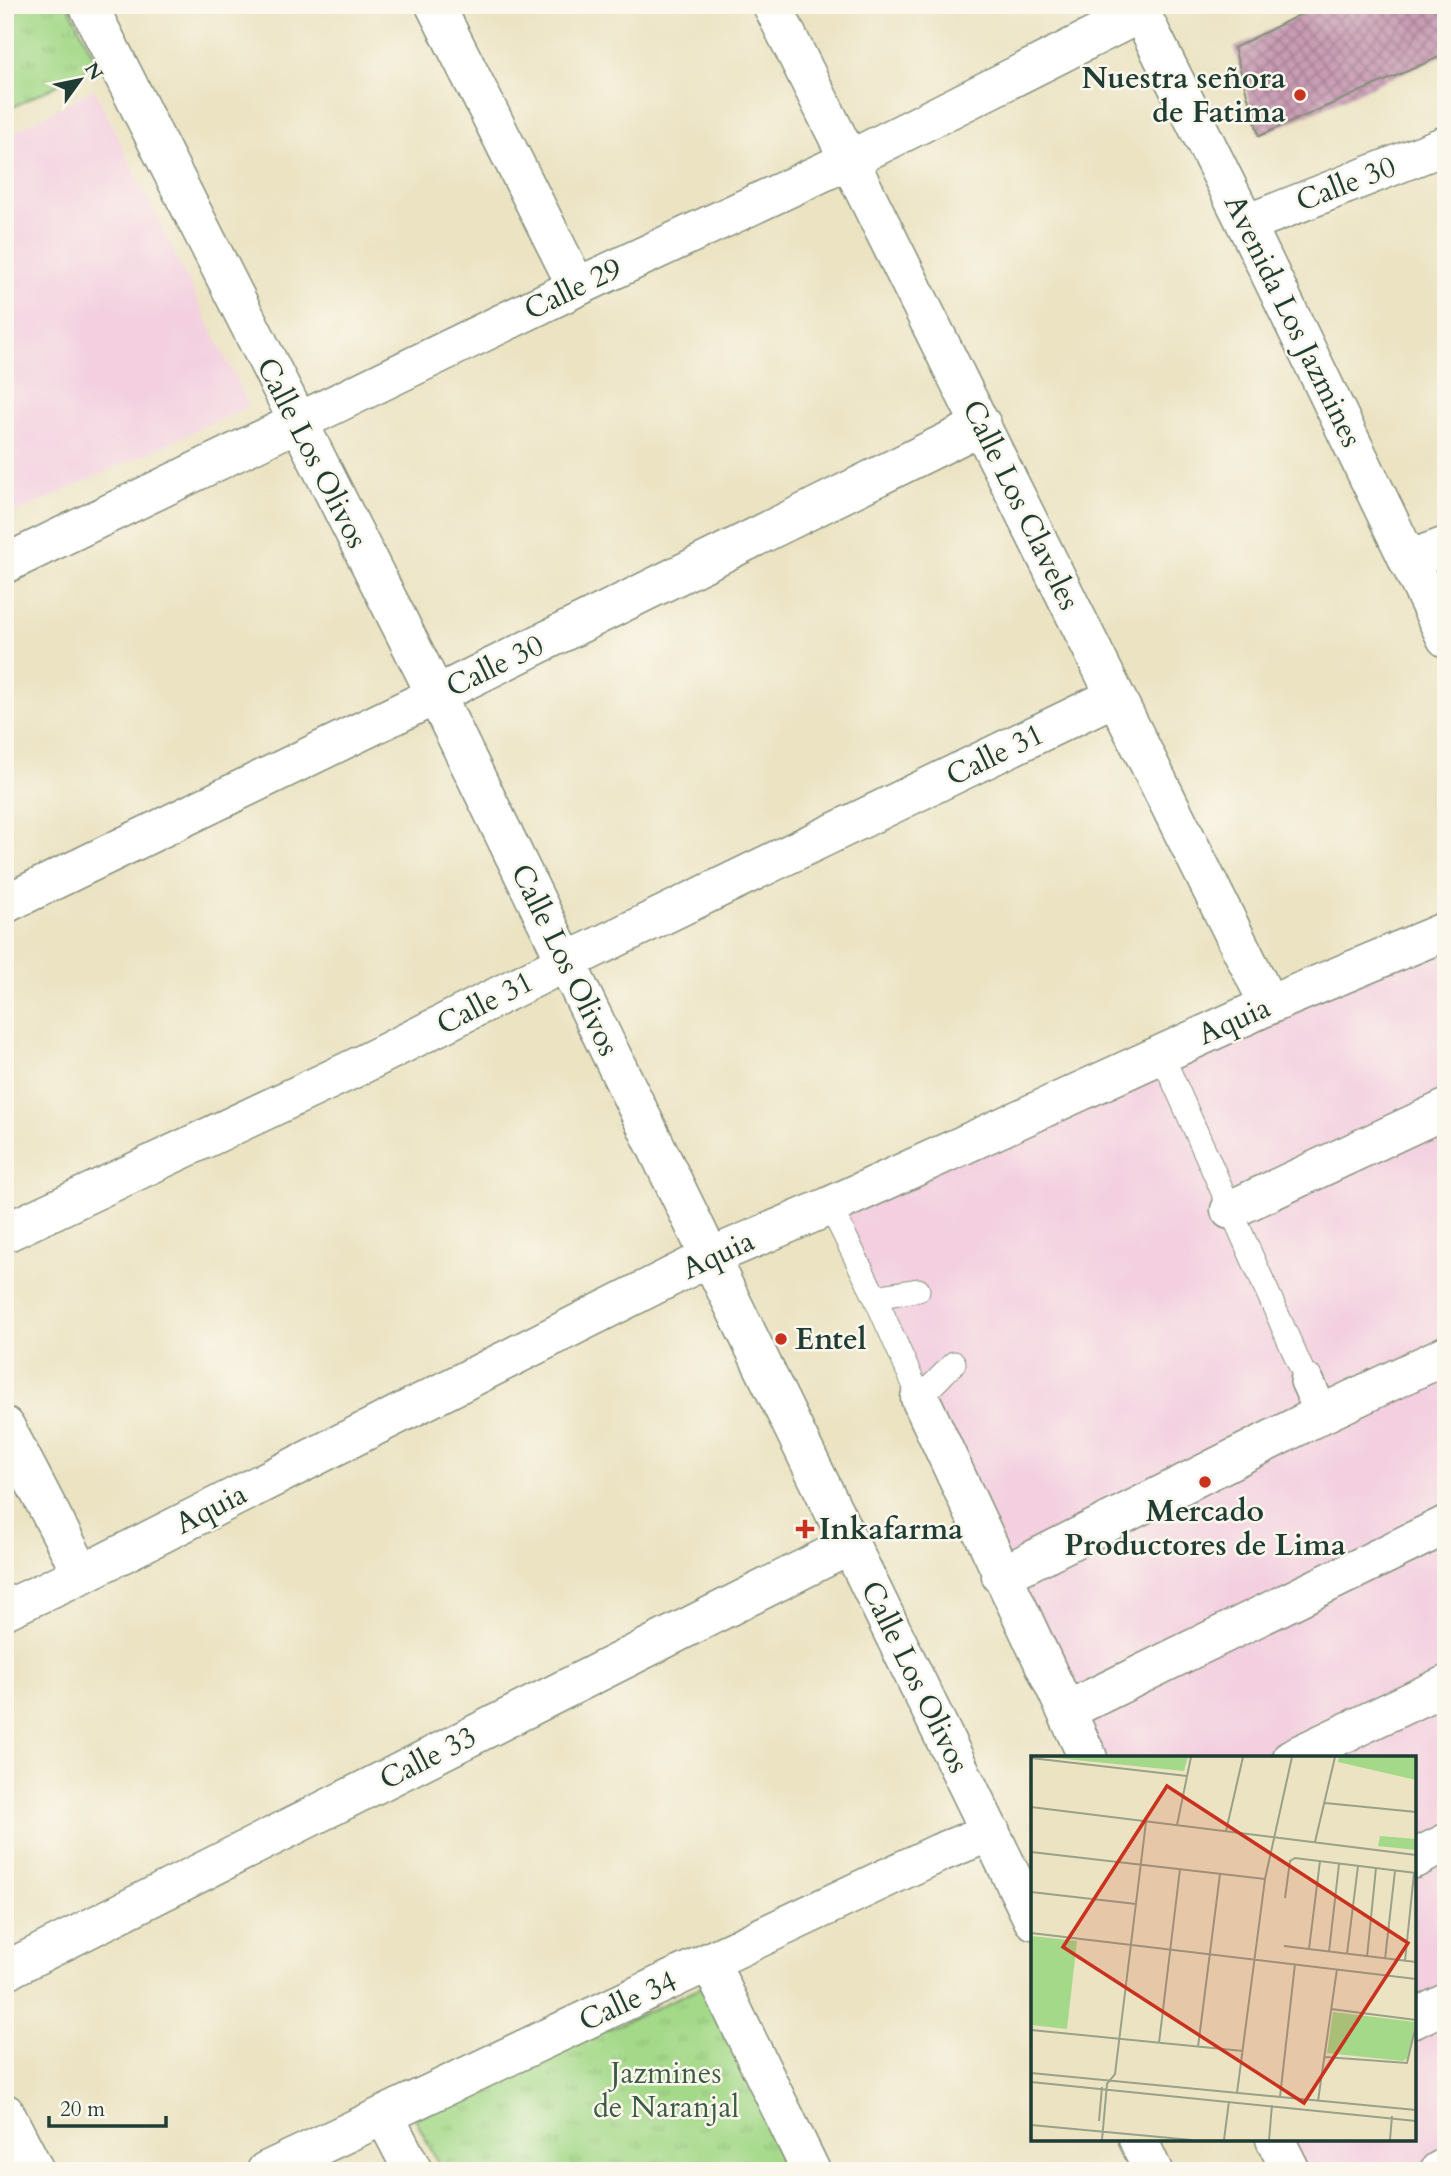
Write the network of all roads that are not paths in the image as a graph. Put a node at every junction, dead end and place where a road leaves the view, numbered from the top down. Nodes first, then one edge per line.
1 (88, 5) edge
2 (435, 5) edge
3 (772, 5) edge
4 (1139, 9) edge
5 (1446, 145) edge
6 (849, 160) junction
7 (1246, 224) junction
8 (577, 287) junction
9 (297, 424) junction
10 (982, 425) junction
11 (1446, 546) edge
12 (1408, 560) junction
13 (5, 564) edge
14 (1446, 638) edge
15 (436, 695) junction
16 (1114, 697) junction
17 (5, 904) edge
18 (1446, 931) edge
19 (566, 962) junction
20 (1269, 1005) junction
21 (1161, 1054) junction
22 (1446, 1110) edge
23 (830, 1206) junction
24 (1230, 1210) junction
25 (5, 1233) edge
26 (710, 1257) junction
27 (918, 1290) dead end
28 (875, 1297) junction
29 (1446, 1355) edge
30 (954, 1363) dead end
31 (920, 1398) junction
32 (1315, 1398) junction
33 (5, 1426) edge
34 (1446, 1525) edge
35 (851, 1545) junction
36 (82, 1574) junction
37 (1001, 1576) junction
38 (5, 1610) edge
39 (1446, 1685) edge
40 (1066, 1711) junction
41 (1087, 1756) edge
42 (1296, 1756) edge
43 (991, 1832) junction
44 (1446, 1843) edge
45 (1416, 1857) edge
46 (1031, 1916) edge
47 (710, 1963) junction
48 (5, 1971) edge
49 (1446, 2003) edge
50 (1416, 2018) edge
51 (5, 2113) edge
52 (384, 2115) junction
53 (1139, 2141) edge
54 (1276, 2141) edge
55 (1446, 2167) edge
56 (35, 2171) edge
57 (266, 2171) edge
58 (413, 2171) edge
59 (811, 2171) edge
60 (1153, 2171) edge
61 (1291, 2171) edge
62 (1439, 2171) edge

1 - 9 street, Calle Los Olivos
2 - 8 street
3 - 6 street, Calle Los Claveles
4 - 6 street, Calle 29
4 - 7 street, Avenida Los Jazmines
5 - 7 street, Calle 30
6 - 8 street, Calle 29
6 - 10 street, Calle Los Claveles
7 - 12 street, Avenida Los Jazmines
8 - 9 street, Calle 29
9 - 13 street, Calle 29
9 - 15 street, Calle Los Olivos
10 - 15 street, Calle 30
10 - 16 street, Calle Los Claveles
11 - 12 street
12 - 14 street, Avenida Los Jazmines
15 - 17 street, Calle 30
15 - 19 street, Calle Los Olivos
16 - 19 street, Calle 31
16 - 20 street, Calle Los Claveles
18 - 20 street, Aquia
19 - 25 street, Calle 31
19 - 26 street, Calle Los Olivos
20 - 21 street, Aquia
21 - 23 street, Aquia
21 - 24 lane
22 - 24 street
23 - 26 street, Aquia
23 - 28 lane
24 - 32 lane
26 - 35 street, Calle Los Olivos
26 - 36 street, Aquia
27 - 28 lane
28 - 31 lane
29 - 32 street
30 - 31 lane
31 - 37 street
32 - 37 street
33 - 36 street
34 - 40 street
35 - 43 street, Calle Los Olivos
35 - 48 street, Calle 33
36 - 38 street, Aquia
37 - 40 street
39 - 42 street
40 - 41 street
43 - 46 street, Calle Los Olivos
43 - 47 street, Calle 34
44 - 45 street
47 - 52 street, Calle 34
47 - 59 street
49 - 50 street
51 - 56 street
52 - 57 street, Calle 34
52 - 58 street
53 - 60 street
54 - 61 street
55 - 62 street

